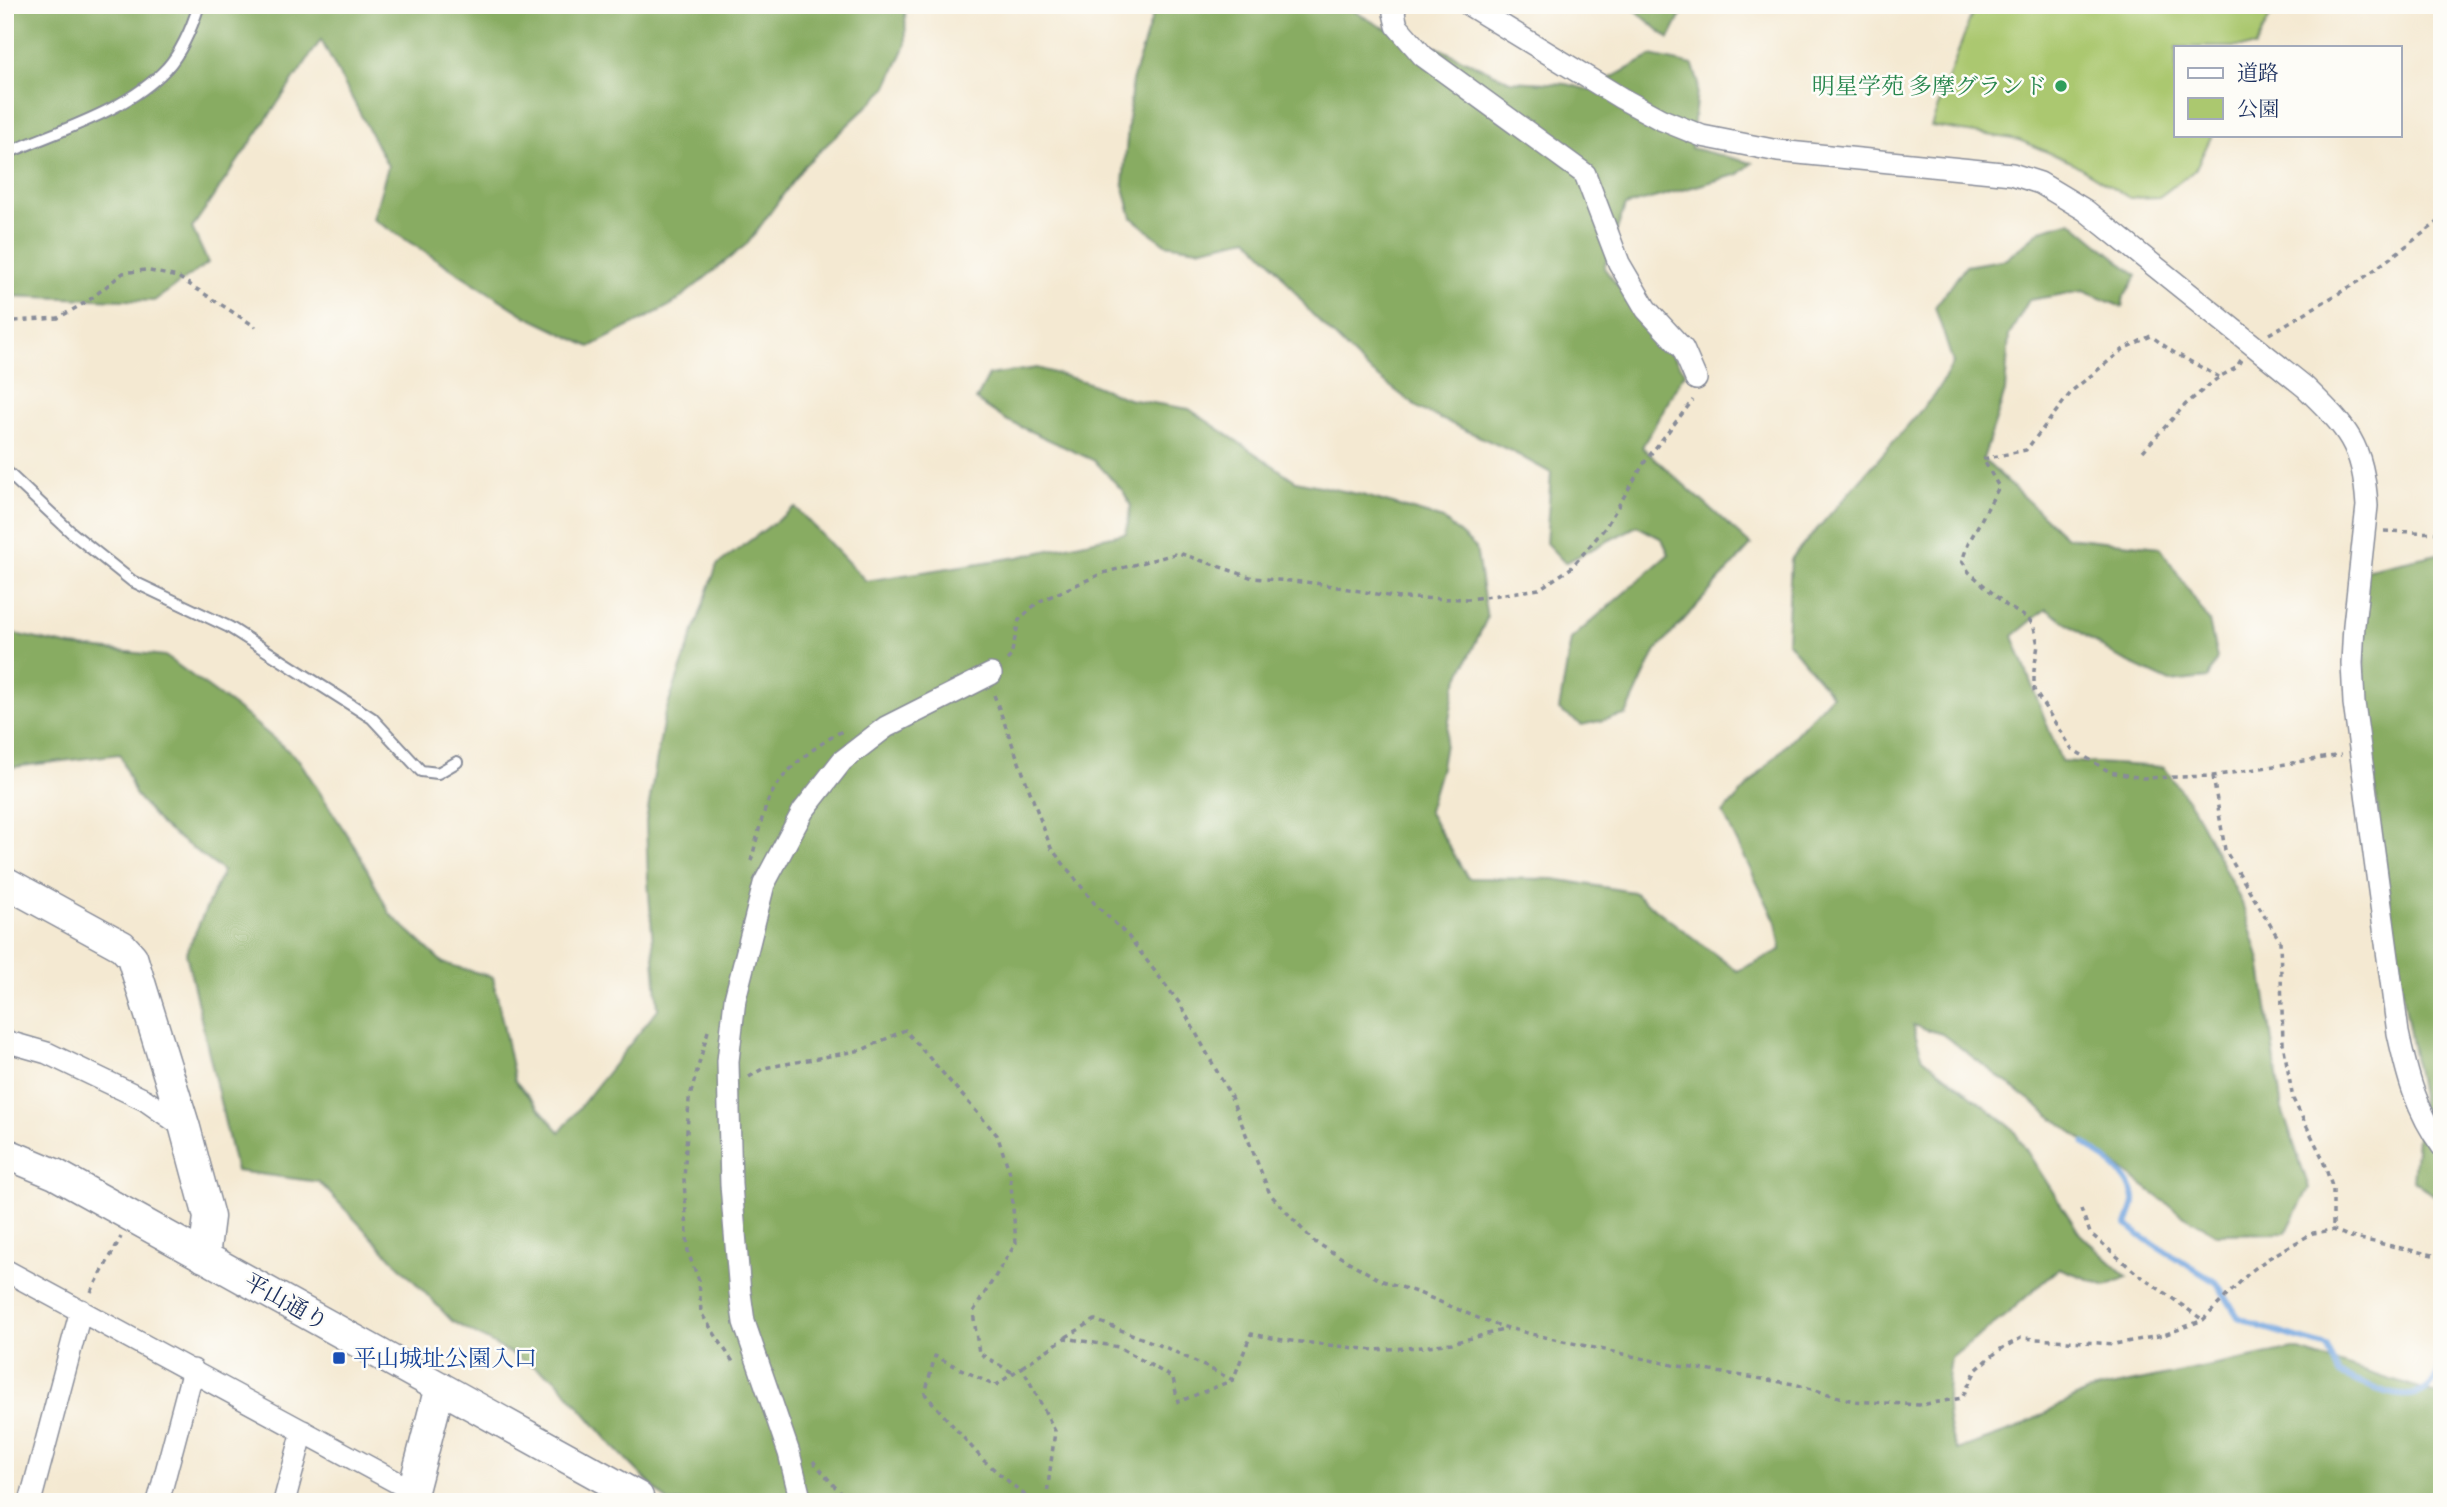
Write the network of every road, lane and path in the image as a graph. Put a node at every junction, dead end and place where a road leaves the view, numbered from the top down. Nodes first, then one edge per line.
1 (199, 5) edge
2 (1396, 5) edge
3 (1469, 5) edge
4 (5, 154) edge
5 (2442, 219) edge
6 (5, 318) edge
7 (256, 327) dead end
8 (2251, 344) junction
9 (2219, 377) junction
10 (1696, 379) joint
11 (2143, 451) dead end
12 (5, 470) edge
13 (2364, 530) junction
14 (2442, 533) edge
15 (992, 674) junction
16 (850, 727) dead end
17 (2360, 752) junction
18 (457, 762) dead end
19 (2213, 776) junction
20 (748, 872) dead end
21 (5, 882) edge
22 (710, 1022) dead end
23 (5, 1041) edge
24 (729, 1090) junction
25 (185, 1128) junction
26 (2442, 1146) edge
27 (5, 1153) edge
28 (2081, 1209) dead end
29 (132, 1217) junction
30 (2333, 1230) junction
31 (204, 1257) junction
32 (2442, 1257) edge
33 (5, 1270) edge
34 (80, 1310) junction
35 (2203, 1320) junction
36 (1509, 1328) junction
37 (1065, 1338) junction
38 (1022, 1367) junction
39 (192, 1370) junction
40 (1013, 1373) junction
41 (742, 1374) dead end
42 (1233, 1380) junction
43 (440, 1388) junction
44 (303, 1432) junction
45 (412, 1496) edge
46 (638, 1497) dead end
47 (30, 1502) edge
48 (158, 1502) edge
49 (284, 1502) edge
50 (801, 1502) edge
51 (1033, 1502) edge
52 (1046, 1502) edge

1 - 4 lane
2 - 10 street
3 - 8 street
5 - 8 path
6 - 7 path
8 - 9 path
8 - 13 street
9 - 11 path
9 - 19 path
10 - 15 path
12 - 18 lane
13 - 14 path
13 - 17 street
15 - 24 street
15 - 36 path
16 - 20 path
17 - 19 path
17 - 26 street
19 - 30 path
21 - 25 main road
22 - 41 path
23 - 25 street
24 - 40 path
24 - 50 street
25 - 31 main road
27 - 29 main road, 平山通り
28 - 35 path
29 - 31 main road, 平山通り
29 - 34 path
30 - 32 path
30 - 35 path
31 - 43 main road, 平山通り
33 - 34 street
34 - 39 street
34 - 47 street
35 - 36 path
36 - 42 path
37 - 38 path
37 - 42 path
37 - 42 path
38 - 40 path
38 - 52 path
39 - 44 street
39 - 48 street
40 - 51 path
43 - 45 main road
43 - 46 main road, 平山通り
44 - 45 street
44 - 49 street

